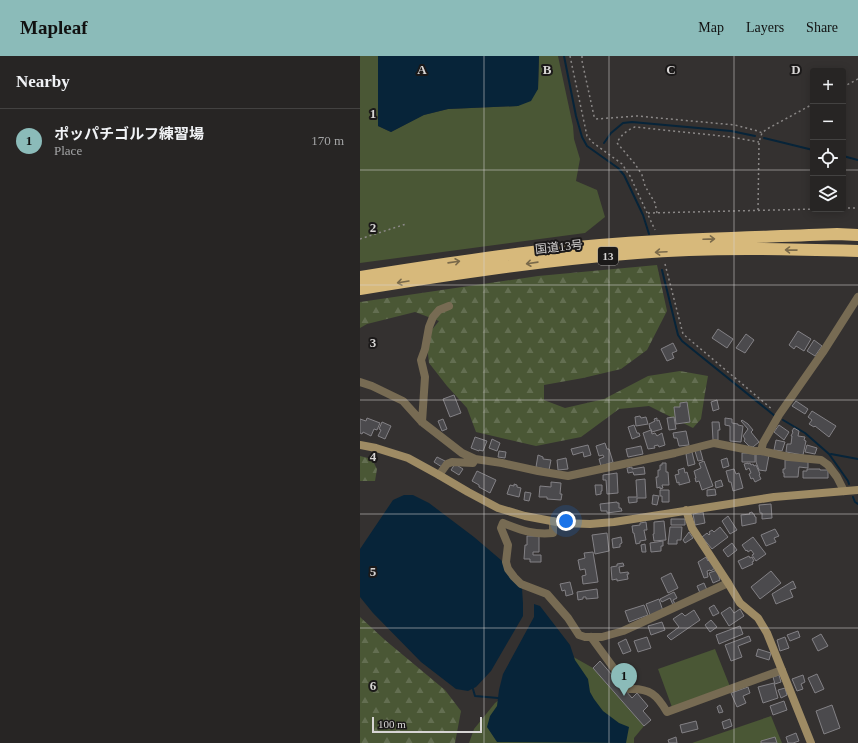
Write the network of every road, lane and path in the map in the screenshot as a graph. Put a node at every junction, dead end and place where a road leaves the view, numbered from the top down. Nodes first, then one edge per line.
1 (570, 56) edge
2 (582, 56) edge
3 (858, 79) edge
4 (846, 85) edge
5 (810, 106) edge
6 (762, 133) junction
7 (758, 142) junction
8 (846, 208) edge
9 (858, 208) edge
10 (810, 209) edge
11 (758, 210) junction
12 (657, 213) junction
13 (648, 214) junction
14 (406, 224) dead end
15 (655, 230) dead end
16 (858, 234) edge
17 (360, 239) edge
18 (818, 250) junction
19 (858, 251) edge
20 (858, 255) edge
21 (665, 264) dead end
22 (360, 277) edge
23 (360, 289) edge
24 (858, 297) edge
25 (448, 306) dead end
26 (360, 382) edge
27 (779, 415) junction
28 (422, 422) junction
29 (360, 444) edge
30 (761, 451) junction
31 (476, 459) junction
32 (440, 475) junction
33 (858, 490) edge
34 (844, 491) junction
35 (686, 510) junction
36 (553, 521) junction
37 (728, 583) junction
38 (592, 637) junction
39 (782, 670) junction
40 (811, 743) edge

1 - 13 path
2 - 6 path
3 - 4 path
5 - 6 path
6 - 7 path
7 - 11 path
7 - 12 path
8 - 9 path
10 - 11 path
11 - 12 path
12 - 13 path
13 - 15 path
14 - 17 path
22 -> 16 highway, 国道13号 / 13
18 - 19 highway, 国道13号 / 13
18 - 20 highway, 13
18 -> 23 highway, 国道13号 / 13
21 - 27 path
24 - 27 street
25 - 28 street
26 - 28 street
27 - 30 street
28 - 31 street
29 - 32 street
30 - 31 street
30 - 34 street
31 - 32 street
32 - 36 street
33 - 34 street
34 - 35 street
35 - 36 street
35 - 37 street
36 - 38 street
37 - 38 street
37 - 39 street
38 - 39 street
39 - 40 street

